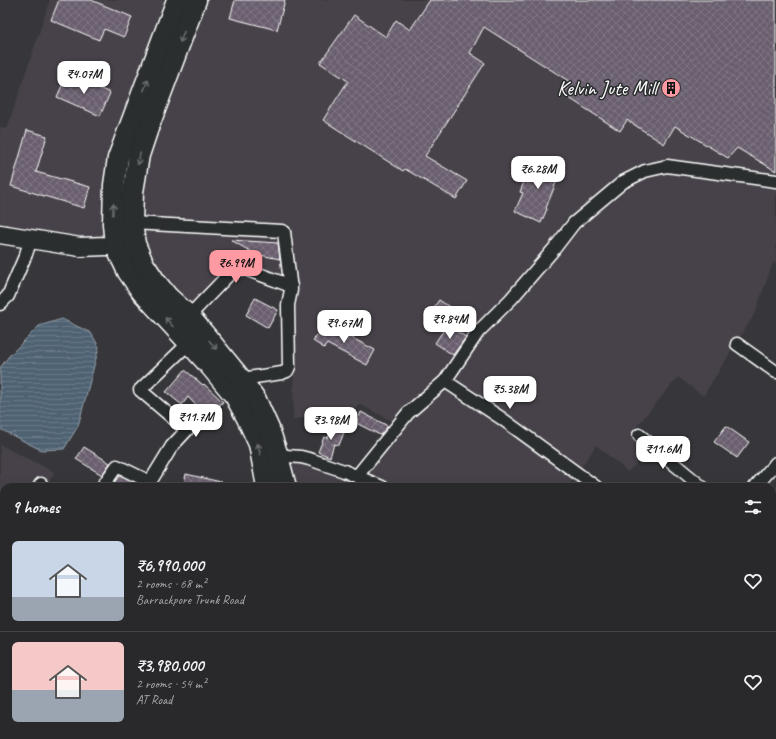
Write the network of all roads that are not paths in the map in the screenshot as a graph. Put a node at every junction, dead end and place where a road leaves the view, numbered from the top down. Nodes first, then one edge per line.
1 (177, 0) edge
2 (196, 0) edge
3 (776, 181) edge
4 (132, 223) junction
5 (0, 234) edge
6 (31, 239) junction
7 (135, 244) junction
8 (115, 245) junction
9 (291, 286) junction
10 (0, 304) edge
11 (189, 316) junction
12 (189, 344) junction
13 (737, 344) dead end
14 (776, 372) edge
15 (242, 379) junction
16 (446, 381) junction
17 (639, 435) dead end
18 (277, 453) junction
19 (776, 463) edge
20 (357, 476) junction
21 (105, 483) edge
22 (266, 483) edge
23 (285, 483) edge
24 (373, 483) edge
25 (590, 483) edge
26 (697, 483) edge
27 (758, 483) edge

8 -> 1 main road
2 -> 4 main road
3 - 16 street
4 - 7 main road
4 - 9 street
5 - 6 street
6 - 8 street
6 - 10 street
7 - 8 street
7 - 11 main road
12 -> 8 main road
9 - 11 street
9 - 15 street
11 -> 15 main road
12 - 21 street
22 -> 12 main road
13 - 14 street
15 - 18 main road
16 - 20 street
16 - 25 street
17 - 26 street
18 - 20 street
18 - 23 main road
19 - 27 street
20 - 24 street

